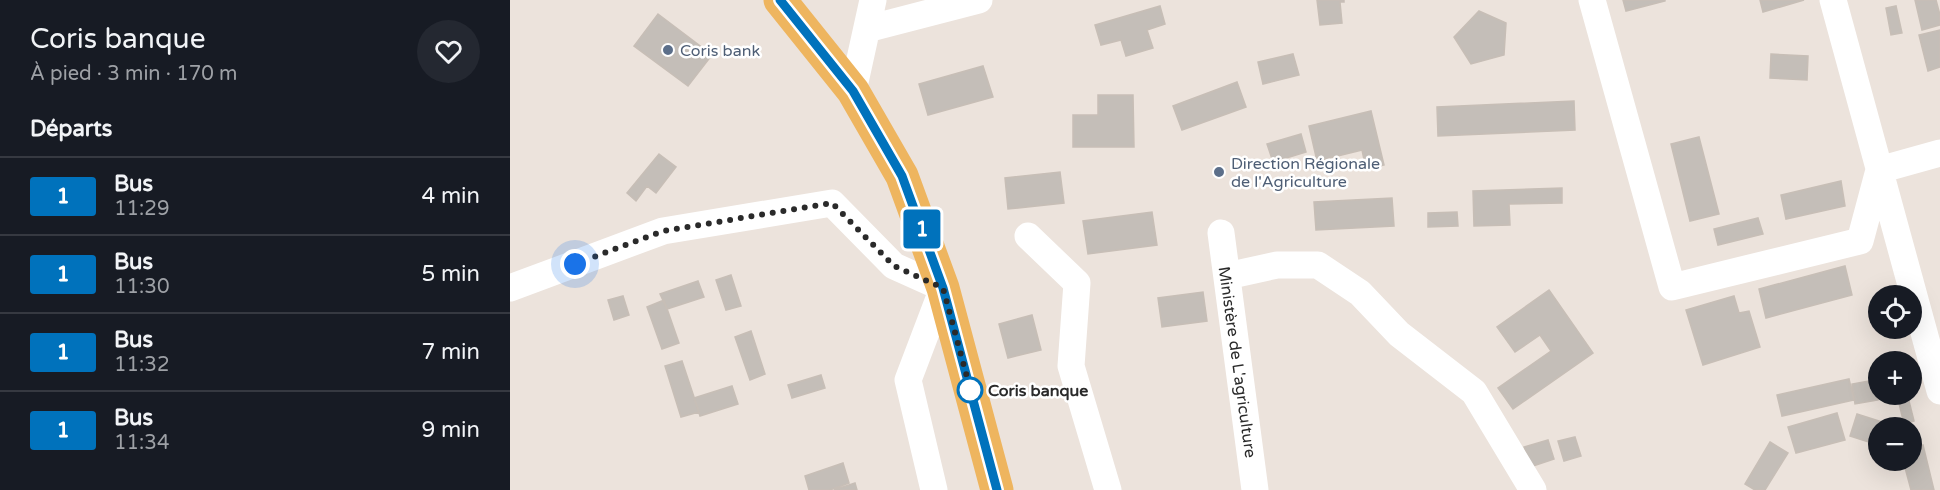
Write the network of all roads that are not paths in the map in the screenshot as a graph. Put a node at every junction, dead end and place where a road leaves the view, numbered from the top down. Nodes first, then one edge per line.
1 (781, 0) edge
2 (873, 0) edge
3 (979, 0) edge
4 (1592, 0) edge
5 (1833, 0) edge
6 (867, 29) junction
7 (853, 91) junction
8 (1940, 153) edge
9 (1879, 170) junction
10 (1221, 233) dead end
11 (1028, 236) dead end
12 (1227, 276) junction
13 (510, 288) edge
14 (943, 288) junction
15 (1940, 391) edge
16 (934, 490) edge
17 (997, 490) edge
18 (1108, 490) edge
19 (1255, 490) edge
20 (1533, 490) edge

1 - 7 main road
2 - 6 street
3 - 6 street
4 - 9 street
5 - 9 street
6 - 7 street
7 - 14 main road
8 - 9 street
9 - 15 street
10 - 12 street, Ministère de L'agriculture
11 - 18 street
12 - 19 street, Ministère de L'agriculture
12 - 20 street
13 - 14 street
14 - 16 street
14 - 17 main road

